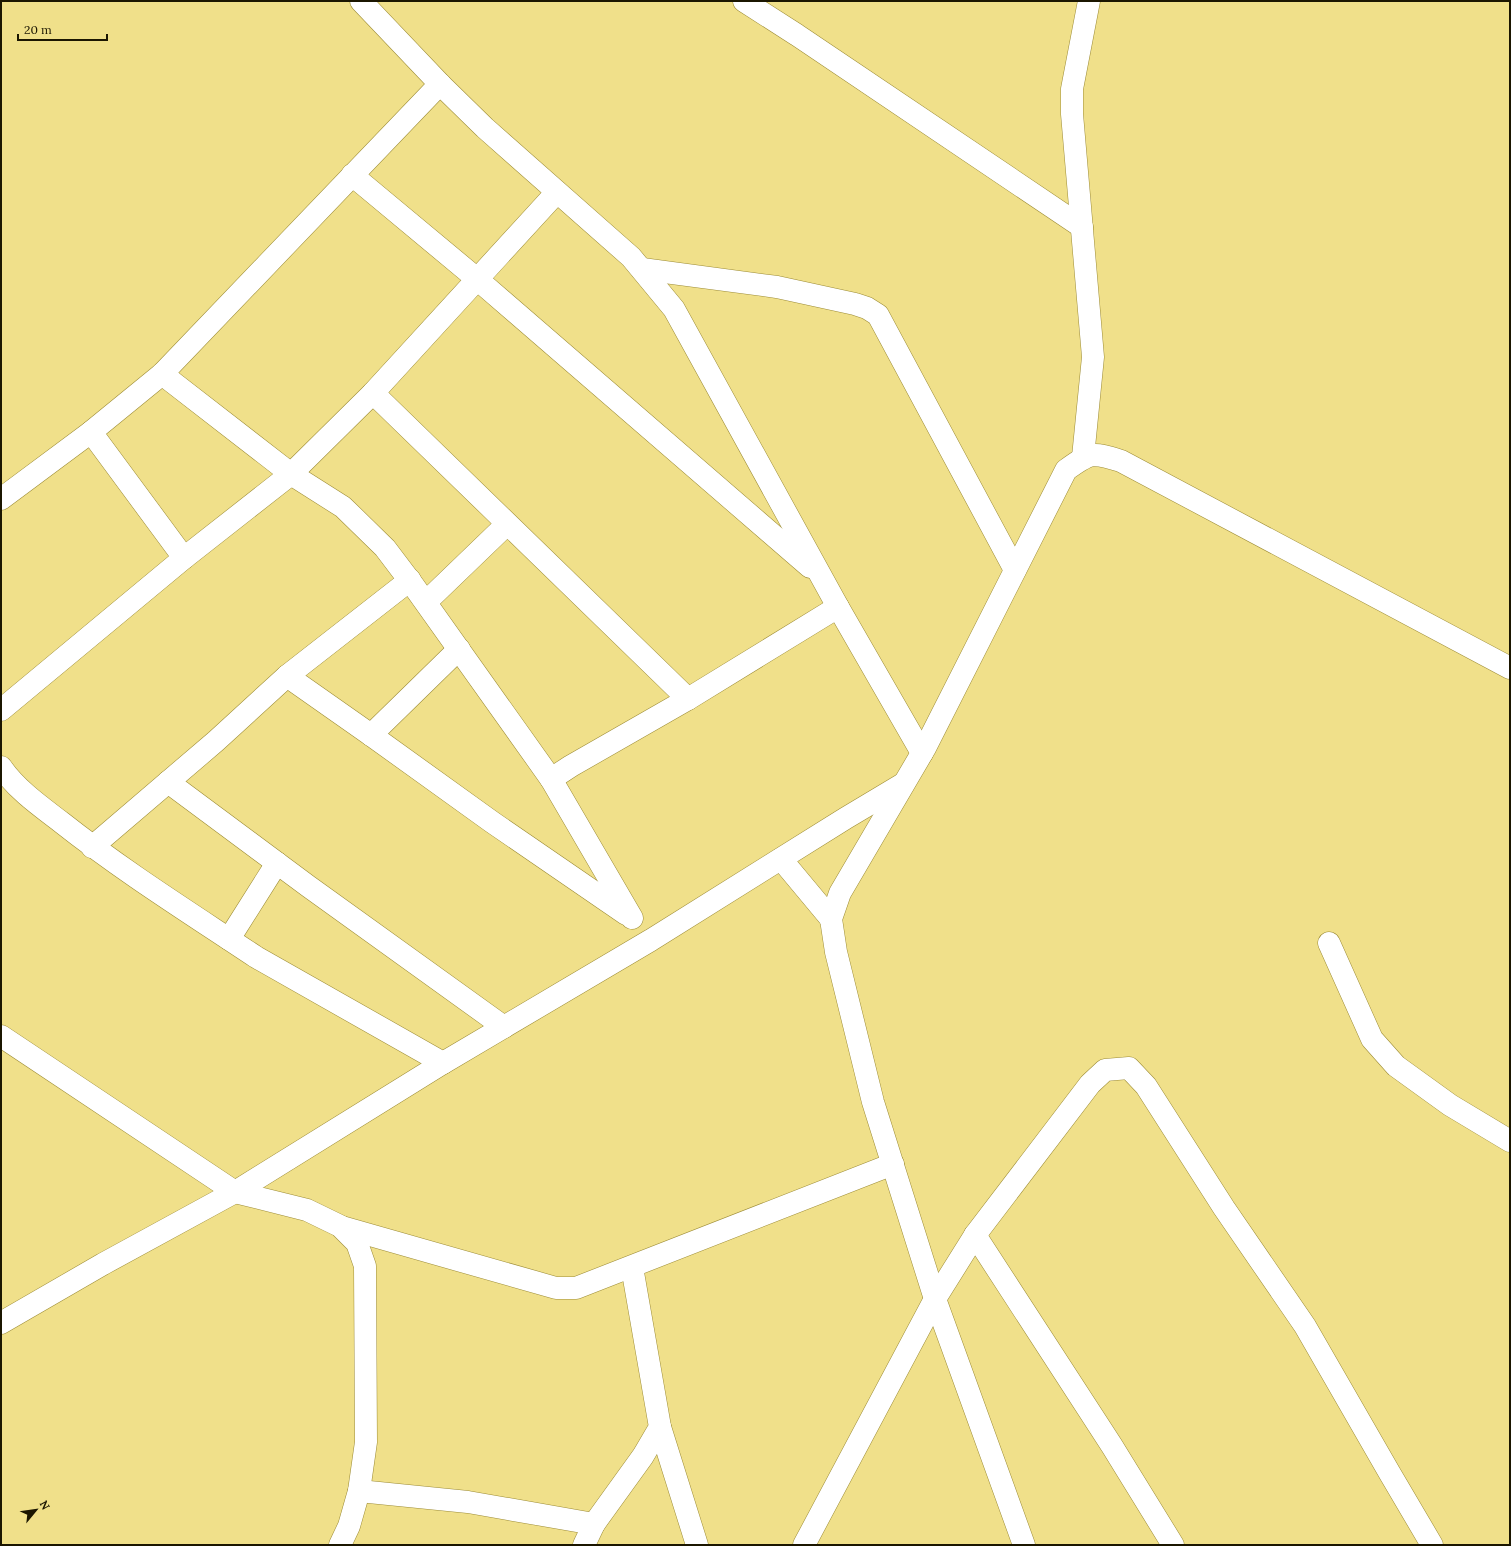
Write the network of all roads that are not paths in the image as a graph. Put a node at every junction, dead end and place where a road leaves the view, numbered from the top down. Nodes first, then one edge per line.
1 (361, 1) edge
2 (744, 1) edge
3 (1089, 1) edge
4 (440, 84) junction
5 (352, 175) junction
6 (557, 192) junction
7 (1082, 227) junction
8 (642, 269) junction
9 (477, 279) junction
10 (162, 374) junction
11 (373, 393) junction
12 (91, 432) junction
13 (1083, 457) junction
14 (291, 474) junction
15 (1, 499) edge
16 (507, 524) junction
17 (184, 558) junction
18 (1015, 570) junction
19 (820, 575) junction
20 (410, 580) junction
21 (426, 602) junction
22 (838, 606) junction
23 (459, 649) junction
24 (1510, 668) edge
25 (287, 676) junction
26 (688, 699) junction
27 (1, 710) edge
28 (371, 735) junction
29 (922, 753) junction
30 (1, 767) edge
31 (551, 779) junction
32 (168, 782) junction
33 (904, 783) junction
34 (92, 847) junction
35 (781, 858) junction
36 (277, 863) junction
37 (632, 918) junction
38 (831, 920) junction
39 (229, 939) junction
40 (651, 940) junction
41 (1329, 943) dead end
42 (504, 1027) junction
43 (1, 1036) edge
44 (443, 1063) junction
45 (1510, 1141) edge
46 (893, 1164) junction
47 (235, 1192) junction
48 (340, 1226) junction
49 (975, 1234) junction
50 (632, 1267) junction
51 (934, 1299) junction
52 (1, 1323) edge
53 (660, 1427) junction
54 (359, 1491) junction
55 (594, 1524) junction
56 (340, 1545) edge
57 (584, 1545) edge
58 (697, 1545) edge
59 (804, 1545) edge
60 (1024, 1545) edge
61 (1173, 1545) edge
62 (1432, 1545) edge

1 - 4 street
2 - 7 street
3 - 7 street
4 - 5 street
4 - 6 street
5 - 9 street
5 - 10 street
6 - 8 street
6 - 9 street
7 - 13 street
8 - 18 street
8 - 19 street
9 - 11 street
9 - 19 street
10 - 12 street
10 - 14 street
11 - 14 street
11 - 16 street
12 - 15 street
12 - 17 street
13 - 18 street
13 - 24 street
14 - 17 street
14 - 20 street
16 - 21 street
16 - 26 street
17 - 27 street
18 - 29 street
19 - 22 street
20 - 21 street
20 - 25 street
21 - 23 street
22 - 26 street
22 - 29 street
23 - 28 street
23 - 31 street
25 - 28 street
25 - 32 street
26 - 31 street
28 - 37 street
29 - 33 street
30 - 34 street
31 - 37 street
32 - 34 street
32 - 36 street
33 - 35 street
33 - 38 street
34 - 39 street
35 - 38 street
35 - 40 street
36 - 39 street
36 - 42 street
37 - 40 street
38 - 46 street
39 - 44 street
40 - 42 street
41 - 45 street
42 - 44 street
43 - 47 street
44 - 47 street
46 - 50 street
46 - 51 street
47 - 48 street
47 - 52 street
48 - 50 street
48 - 54 street
49 - 51 street
49 - 61 street
49 - 62 street
50 - 53 street
51 - 59 street
51 - 60 street
53 - 55 street
53 - 58 street
54 - 55 street
54 - 56 street
55 - 57 street

